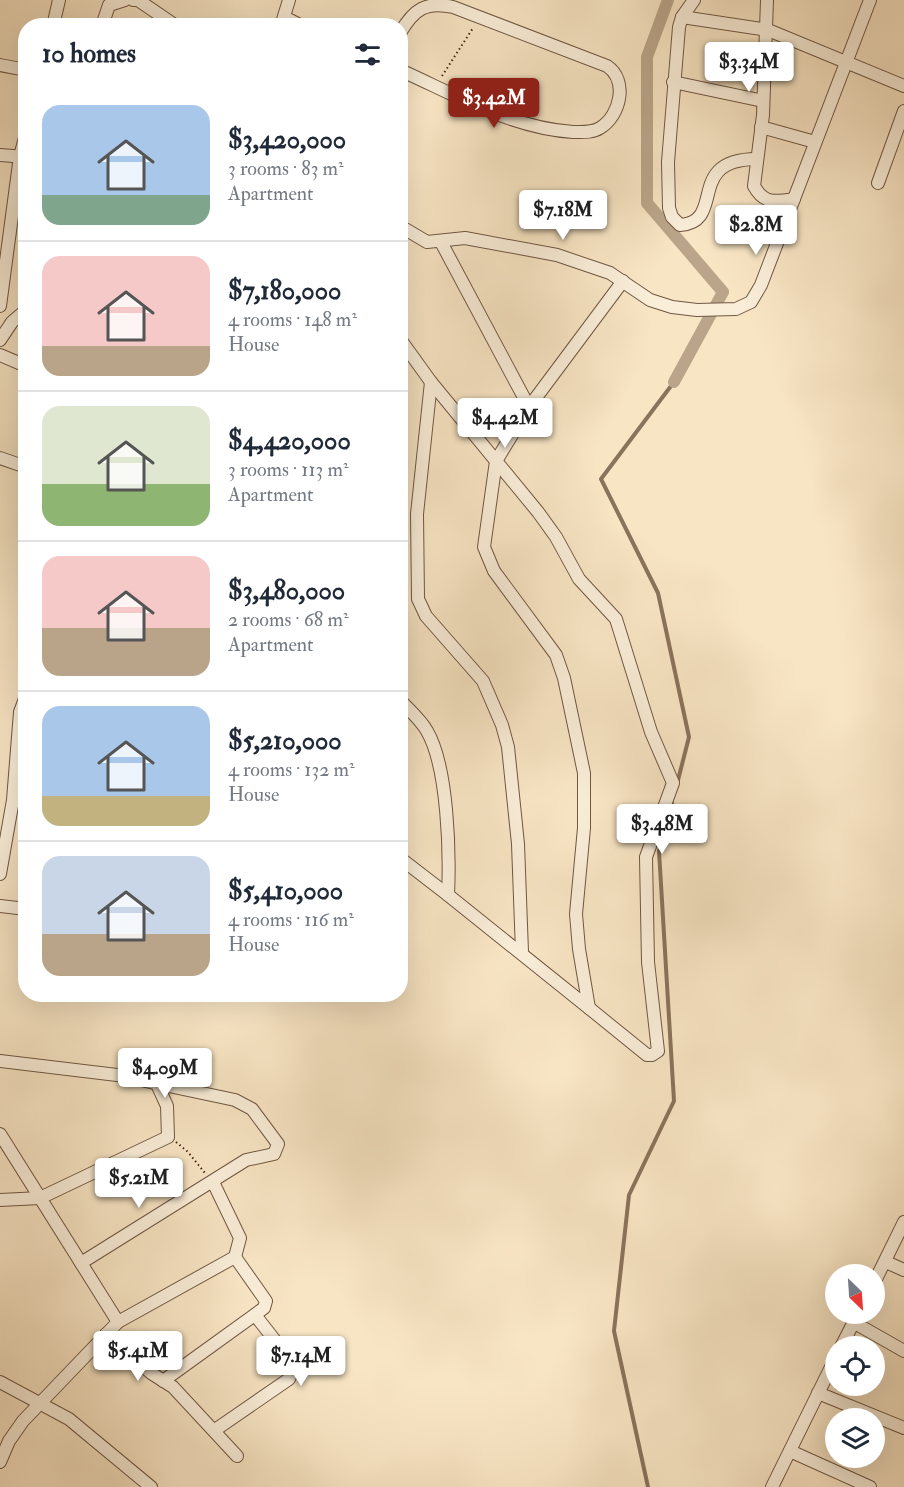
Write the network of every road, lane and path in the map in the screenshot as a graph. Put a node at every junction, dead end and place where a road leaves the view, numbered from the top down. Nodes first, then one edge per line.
1 (59, 0) edge
2 (125, 0) edge
3 (133, 0) edge
4 (289, 0) edge
5 (694, 0) edge
6 (768, 0) edge
7 (869, 0) edge
8 (436, 2) edge
9 (682, 17) junction
10 (55, 18) edge
11 (105, 18) edge
12 (165, 18) edge
13 (283, 18) edge
14 (479, 18) junction
15 (408, 22) edge
16 (768, 30) junction
17 (846, 62) junction
18 (0, 64) edge
19 (18, 68) edge
20 (408, 74) edge
21 (673, 82) junction
22 (904, 86) edge
23 (436, 87) junction
24 (763, 100) junction
25 (904, 111) edge
26 (761, 127) junction
27 (815, 142) junction
28 (0, 155) edge
29 (18, 157) edge
30 (757, 159) junction
31 (878, 183) dead end
32 (18, 189) edge
33 (794, 199) junction
34 (408, 231) edge
35 (441, 242) junction
36 (622, 281) junction
37 (0, 306) edge
38 (6, 322) edge
39 (0, 340) edge
40 (408, 350) edge
41 (0, 355) edge
42 (18, 363) edge
43 (431, 382) junction
44 (529, 407) junction
45 (0, 458) edge
46 (496, 461) junction
47 (18, 464) edge
48 (408, 709) edge
49 (18, 756) edge
50 (408, 864) edge
51 (0, 874) edge
52 (448, 895) junction
53 (0, 906) edge
54 (18, 908) edge
55 (522, 952) junction
56 (589, 1008) junction
57 (0, 1061) edge
58 (156, 1082) junction
59 (0, 1134) edge
60 (168, 1137) junction
61 (213, 1182) junction
62 (40, 1198) junction
63 (0, 1200) edge
64 (904, 1222) edge
65 (235, 1257) junction
66 (886, 1262) joint
67 (81, 1263) junction
68 (904, 1270) edge
69 (255, 1315) junction
70 (118, 1322) junction
71 (864, 1324) edge
72 (106, 1334) junction
73 (904, 1351) edge
74 (825, 1379) edge
75 (163, 1381) junction
76 (0, 1382) edge
77 (818, 1393) junction
78 (40, 1402) junction
79 (904, 1428) edge
80 (215, 1430) junction
81 (790, 1451) junction
82 (237, 1456) dead end
83 (0, 1462) edge
84 (151, 1487) edge
85 (772, 1487) edge
86 (870, 1487) edge

1 - 10 street
2 - 11 street
3 - 12 street
4 - 13 street
5 - 9 street
6 - 16 street
7 - 17 street
8 - 14 street
8 - 15 street
9 - 16 street
9 - 21 street
14 - 23 path
14 - 23 street
16 - 17 street
16 - 24 street
17 - 22 street
17 - 27 street
18 - 19 street
20 - 23 street
21 - 24 street
21 - 30 street
24 - 26 street
25 - 31 street
26 - 27 street
26 - 30 street
27 - 33 street
28 - 29 street
30 - 33 street
32 - 37 street
33 - 36 street
34 - 35 street
35 - 36 street
35 - 44 street
36 - 44 street
38 - 39 street
40 - 43 street
41 - 42 street
43 - 46 street
43 - 55 street
44 - 46 street
45 - 47 street
46 - 56 street
46 - 56 street
48 - 52 street
49 - 51 street
50 - 52 street
52 - 55 street
53 - 54 street
55 - 56 street
57 - 58 street
58 - 60 street
58 - 61 street
59 - 62 street
60 - 61 path
60 - 62 street
61 - 65 street
61 - 67 street
62 - 63 street
62 - 67 street
64 - 66 street
65 - 69 street
65 - 70 street
66 - 68 street
67 - 70 street
69 - 75 street
69 - 80 street
70 - 72 street
71 - 73 street
72 - 75 street
72 - 78 street
74 - 77 street
75 - 80 street
76 - 78 street
77 - 79 street
77 - 81 street
78 - 83 street
78 - 84 street
80 - 82 street
81 - 85 street
81 - 86 street

